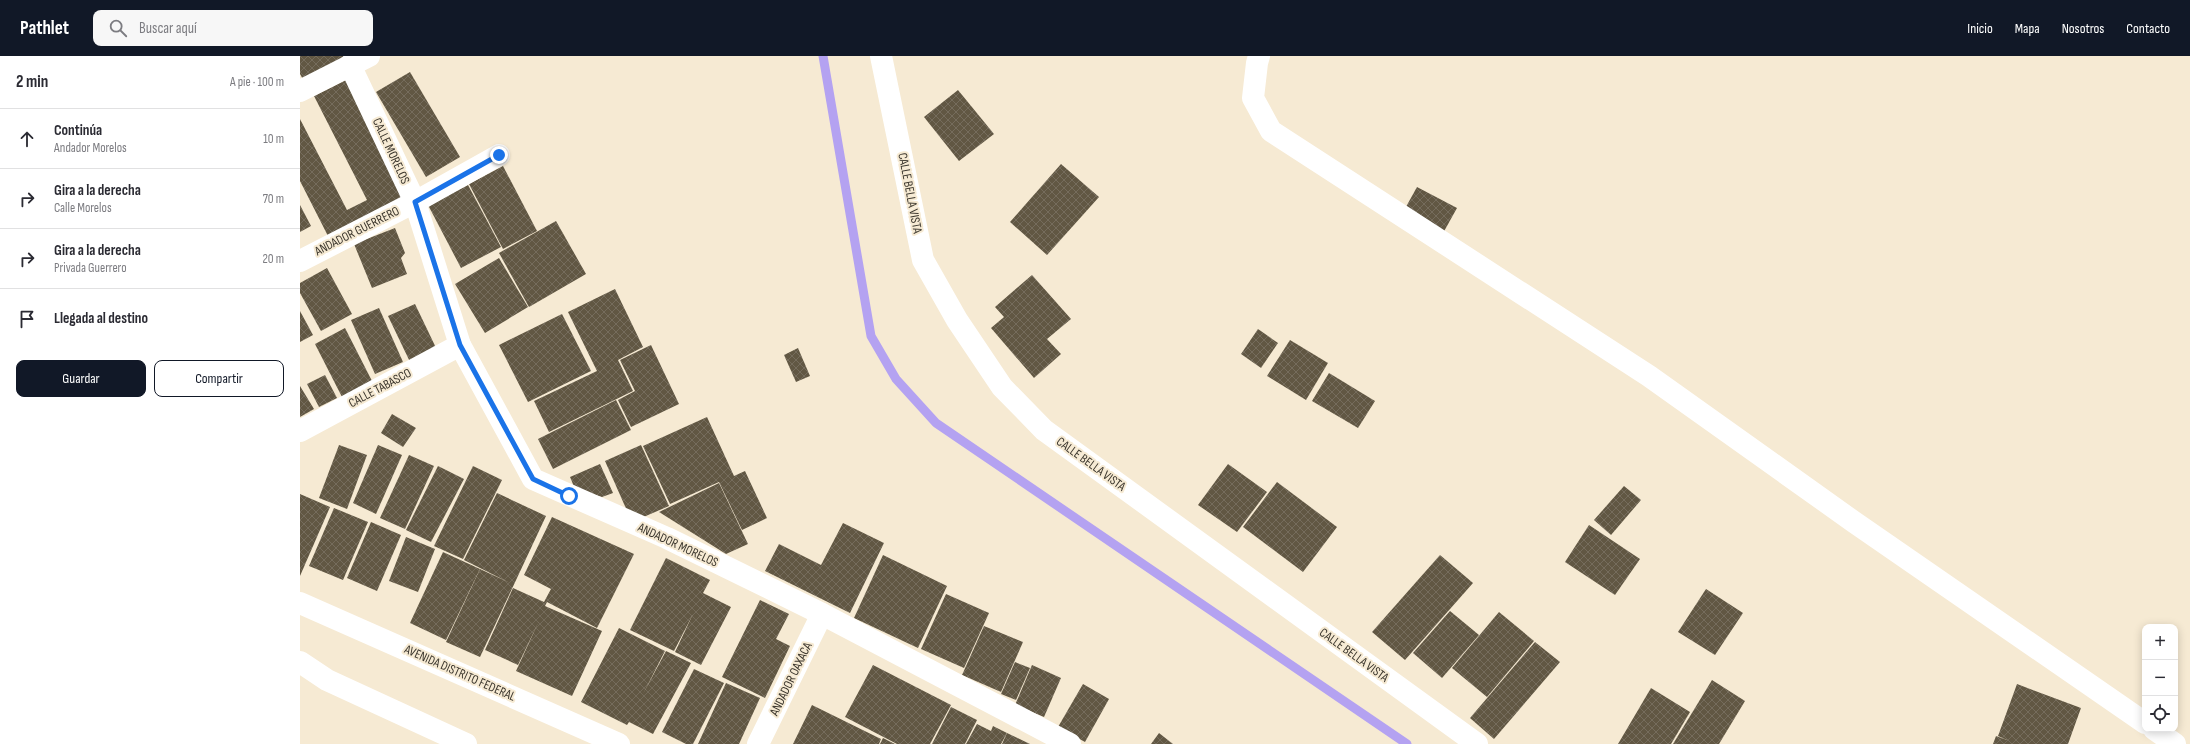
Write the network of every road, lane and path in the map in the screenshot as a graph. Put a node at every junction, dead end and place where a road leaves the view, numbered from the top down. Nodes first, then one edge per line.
1 (882, 56) edge
2 (1259, 56) edge
3 (360, 60) edge
4 (300, 91) edge
5 (499, 155) dead end
6 (415, 202) junction
7 (300, 260) edge
8 (460, 345) junction
9 (300, 431) edge
10 (533, 479) joint
11 (300, 603) edge
12 (822, 614) junction
13 (300, 662) edge
14 (2142, 721) edge
15 (2158, 732) edge
16 (466, 744) edge
17 (619, 744) edge
18 (758, 744) edge
19 (1070, 744) edge
20 (1477, 744) edge
21 (2176, 744) edge

1 - 20 street, CALLE BELLA VISTA
2 - 14 street
3 - 4 street
3 - 6 street, CALLE MORELOS
5 - 6 street, ANDADOR GUERRERO
6 - 7 street, ANDADOR GUERRERO
6 - 8 street, CALLE MORELOS
8 - 9 street, CALLE TABASCO
8 - 10 street, CALLE MORELOS
10 - 12 street, ANDADOR MORELOS
11 - 17 street, AVENIDA DISTRITO FEDERAL
12 - 18 street, ANDADOR OAXACA
12 - 19 street, ANDADOR MORELOS
13 - 16 street
15 - 21 street

